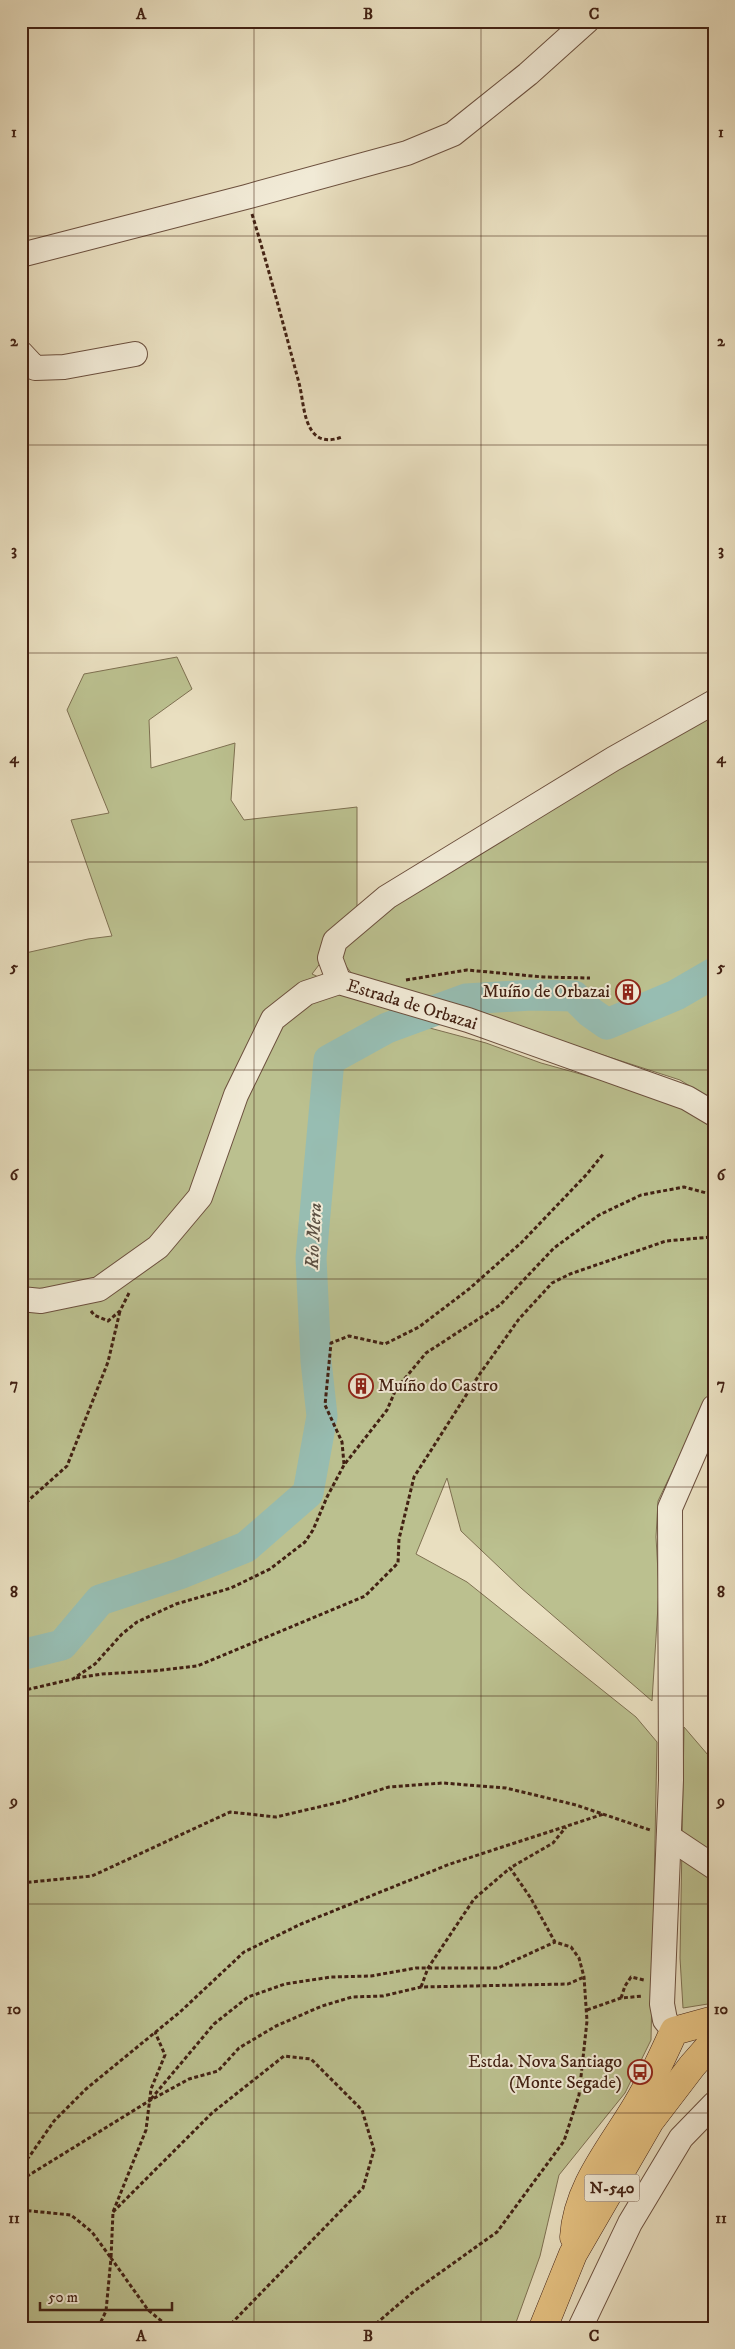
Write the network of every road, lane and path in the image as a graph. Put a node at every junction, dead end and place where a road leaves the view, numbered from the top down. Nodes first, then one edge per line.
1 (587, 21) edge
2 (246, 197) junction
3 (21, 255) edge
4 (21, 354) edge
5 (135, 354) dead end
6 (342, 437) dead end
7 (714, 702) edge
8 (590, 978) dead end
9 (405, 980) dead end
10 (339, 982) junction
11 (714, 1114) edge
12 (604, 1153) dead end
13 (714, 1195) edge
14 (714, 1235) edge
15 (21, 1299) edge
16 (120, 1310) dead end
17 (714, 1407) edge
18 (344, 1465) junction
19 (21, 1507) edge
20 (73, 1679) junction
21 (21, 1691) edge
22 (604, 1814) junction
23 (566, 1826) junction
24 (669, 1837) junction
25 (714, 1867) edge
26 (510, 1868) junction
27 (21, 1884) edge
28 (555, 1942) junction
29 (428, 1968) junction
30 (584, 1977) junction
31 (421, 1987) junction
32 (662, 1994) junction
33 (621, 1998) junction
34 (587, 2010) junction
35 (714, 2020) edge
36 (674, 2031) junction
37 (155, 2032) junction
38 (714, 2041) edge
39 (149, 2101) junction
40 (714, 2104) edge
41 (650, 2121) junction
42 (681, 2138) junction
43 (21, 2163) edge
44 (21, 2180) edge
45 (21, 2210) edge
46 (113, 2212) junction
47 (573, 2254) junction
48 (111, 2258) junction
49 (98, 2328) edge
50 (170, 2328) edge
51 (227, 2328) edge
52 (371, 2328) edge
53 (543, 2328) edge
54 (580, 2328) edge

1 - 2 street
2 - 3 street
2 - 6 path
4 - 5 street
7 - 10 street
8 - 9 path
10 - 11 street, Estrada de Orbazai
10 - 15 street, Estrada de Orbazai
12 - 18 path
13 - 18 path
14 - 20 path
16 - 19 path
17 - 24 street
18 - 20 path
20 - 21 path
22 - 23 path
22 - 24 path
22 - 27 path
23 - 26 path
23 - 37 path
24 - 25 street
24 - 32 street
26 - 28 path
26 - 29 path
28 - 29 path
28 - 30 path
29 - 31 path
29 - 39 path
30 - 31 path
30 - 34 path
31 - 39 path
32 - 33 path
32 - 33 path
32 - 36 street
33 - 34 path
34 - 52 path
35 - 36 highway
36 - 47 highway
37 - 39 path
37 - 43 path
38 - 41 highway, N-540
39 - 44 path
39 - 46 path
40 - 42 street
41 - 42 street
41 - 47 highway, N-540
42 - 54 street
45 - 48 path
46 - 48 path
46 - 51 path
47 - 53 highway, N-540
48 - 49 path
48 - 50 path

